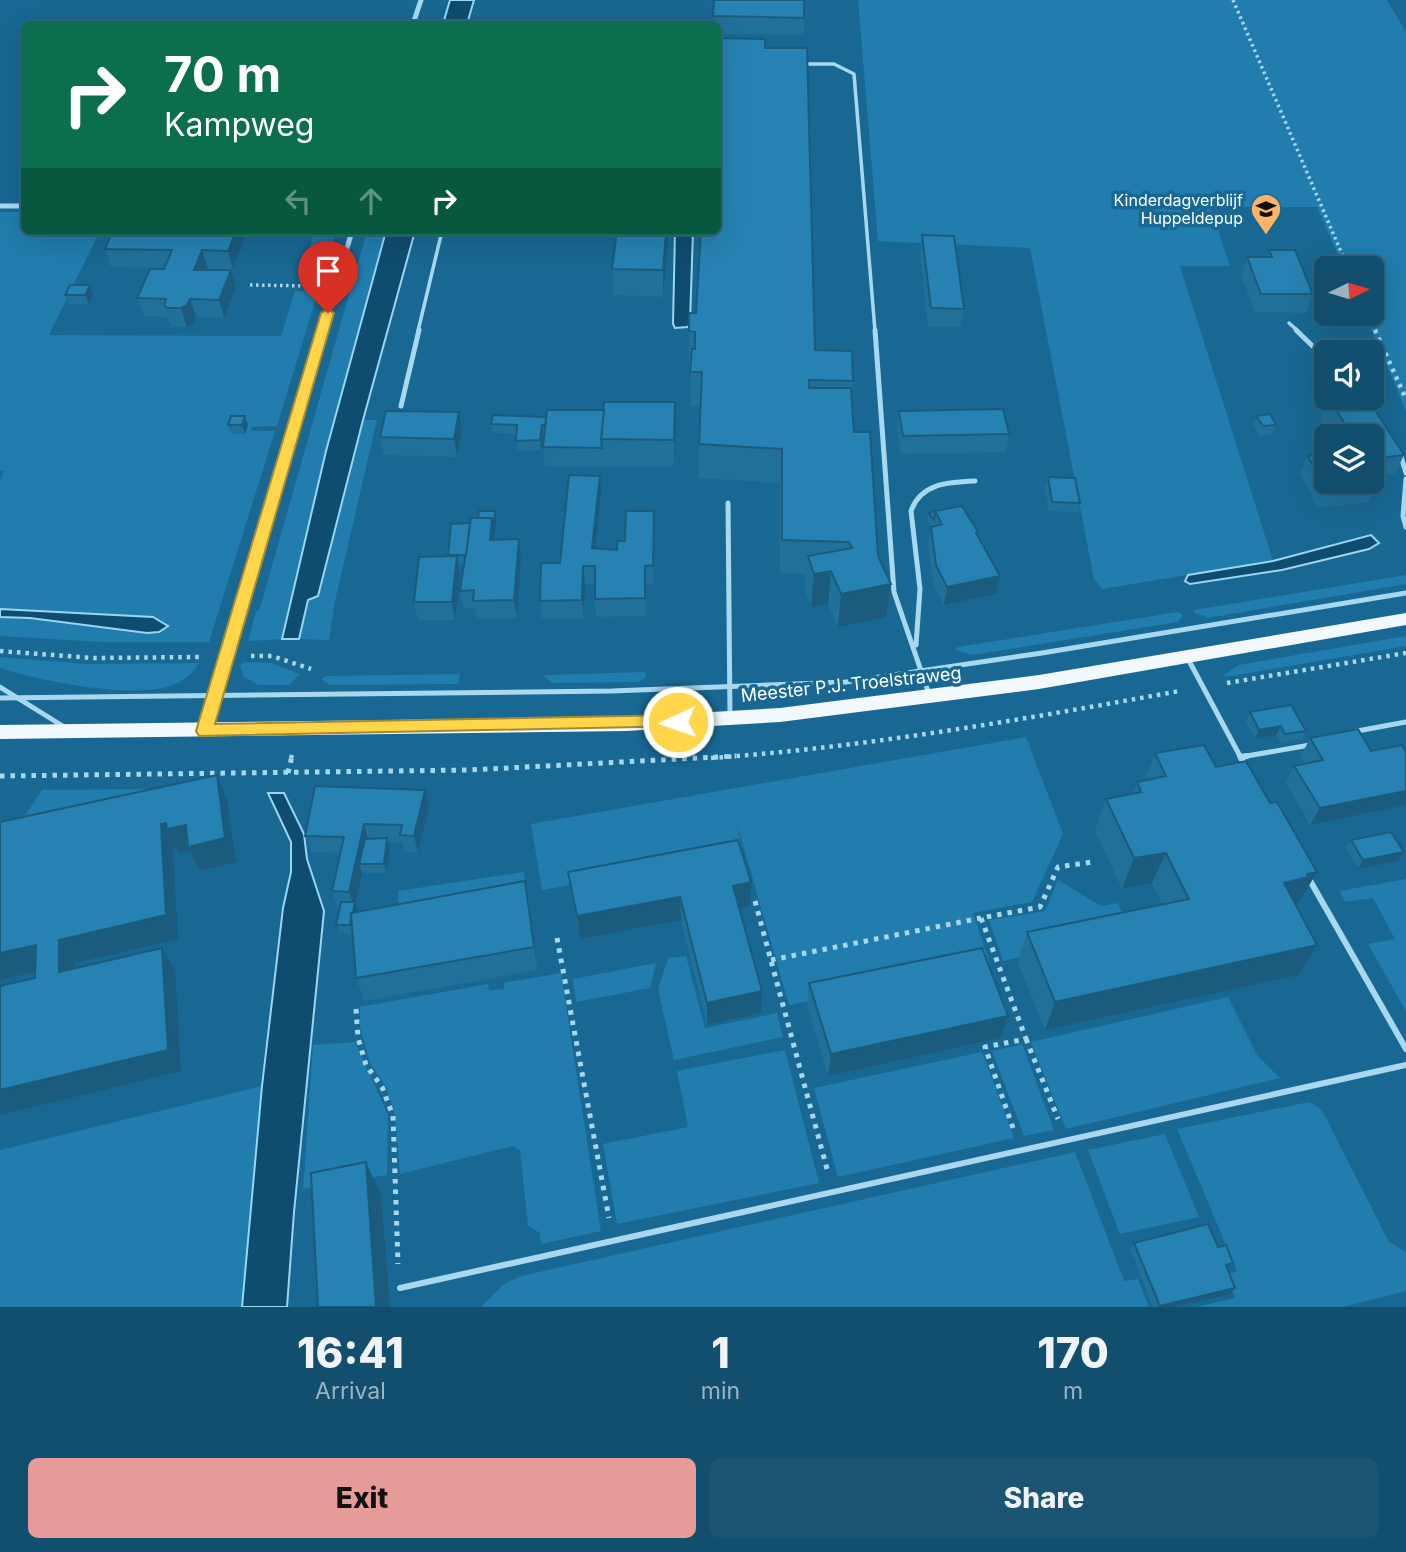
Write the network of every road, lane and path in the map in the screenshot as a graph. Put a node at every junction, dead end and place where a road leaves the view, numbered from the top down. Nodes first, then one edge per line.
1 (421, 0) edge
2 (1233, 0) edge
3 (414, 21) edge
4 (795, 64) edge
5 (0, 206) edge
6 (21, 206) edge
7 (351, 235) edge
8 (441, 235) edge
9 (1343, 256) edge
10 (250, 285) dead end
11 (297, 285) dead end
12 (1289, 323) dead end
13 (1374, 326) edge
14 (1314, 347) edge
15 (1406, 399) edge
16 (401, 406) dead end
17 (1399, 450) edge
18 (1406, 473) edge
19 (1406, 479) edge
20 (975, 481) dead end
21 (728, 503) dead end
22 (1406, 527) edge
23 (1406, 593) edge
24 (1406, 619) edge
25 (915, 649) junction
26 (1187, 657) junction
27 (923, 671) junction
28 (0, 687) edge
29 (729, 688) junction
30 (214, 695) junction
31 (930, 697) junction
32 (0, 698) edge
33 (19, 698) junction
34 (730, 719) junction
35 (1406, 722) edge
36 (72, 731) junction
37 (205, 731) junction
38 (0, 732) edge
39 (1345, 736) edge
40 (1320, 744) edge
41 (1241, 757) junction
42 (1251, 776) edge
43 (1092, 862) dead end
44 (1304, 870) edge
45 (755, 901) dead end
46 (981, 918) junction
47 (557, 938) dead end
48 (771, 960) junction
49 (356, 1009) edge
50 (1027, 1039) junction
51 (1406, 1049) edge
52 (1406, 1065) edge
53 (1066, 1142) junction
54 (1021, 1152) junction
55 (833, 1194) junction
56 (613, 1243) junction
57 (400, 1288) joint

1 - 3 street
2 - 9 path
4 - 25 lane
5 - 6 street
7 - 30 street
8 - 16 lane
10 - 11 path
12 - 14 lane
13 - 15 path
17 - 18 lane
19 - 22 lane
20 - 25 lane
21 - 29 lane
23 - 27 lane, Meester P.J. Troelstraweg
24 - 26 main road, Meester P.J. Troelstraweg
25 - 27 lane
26 - 31 main road, Meester P.J. Troelstraweg
26 - 41 lane
27 - 29 lane, Meester P.J. Troelstraweg
27 - 31 lane
28 - 33 lane
29 - 30 lane, Meester P.J. Troelstraweg
29 - 34 lane
30 - 33 lane, Meester P.J. Troelstraweg
30 - 37 street
31 - 34 main road, Meester P.J. Troelstraweg
32 - 33 lane, Meester P.J. Troelstraweg
33 - 36 lane
34 - 37 main road, Meester P.J. Troelstraweg
35 - 39 lane
36 - 37 main road, Meester P.J. Troelstraweg
36 - 38 main road, Meester P.J. Troelstraweg
40 - 41 lane
41 - 42 lane
43 - 46 path
44 - 51 lane
45 - 48 path
46 - 48 path
46 - 50 path
47 - 56 path
48 - 55 path
49 - 57 path
50 - 53 path
50 - 54 path
52 - 53 lane
53 - 54 lane
54 - 55 lane
55 - 56 lane
56 - 57 lane

